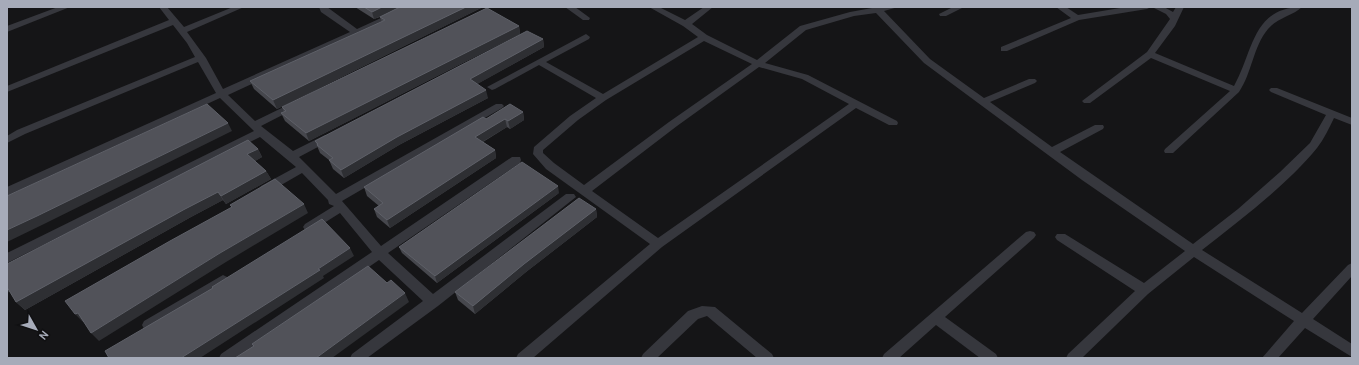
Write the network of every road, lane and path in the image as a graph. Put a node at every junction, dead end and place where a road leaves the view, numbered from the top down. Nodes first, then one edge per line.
1 (66, 7) edge
2 (163, 7) edge
3 (240, 7) edge
4 (323, 7) edge
5 (412, 7) edge
6 (569, 7) edge
7 (653, 7) edge
8 (709, 7) edge
9 (894, 7) edge
10 (960, 7) edge
11 (1060, 7) edge
12 (1147, 7) edge
13 (1156, 7) edge
14 (1180, 7) edge
15 (1298, 7) edge
16 (876, 9) edge
17 (943, 14) dead end
18 (586, 18) dead end
19 (1077, 18) junction
20 (1175, 19) junction
21 (174, 21) junction
22 (686, 24) junction
23 (7, 28) edge
24 (182, 31) junction
25 (355, 32) junction
26 (586, 37) dead end
27 (704, 37) junction
28 (1004, 49) dead end
29 (1150, 54) junction
30 (201, 58) junction
31 (540, 62) junction
32 (758, 64) junction
33 (1032, 82) dead end
34 (492, 87) dead end
35 (7, 89) edge
36 (1236, 90) junction
37 (1274, 90) dead end
38 (221, 94) junction
39 (603, 98) junction
40 (304, 101) edge
41 (1087, 101) dead end
42 (983, 102) junction
43 (855, 104) junction
44 (498, 106) dead end
45 (1332, 114) junction
46 (1352, 122) edge
47 (893, 123) dead end
48 (1099, 127) dead end
49 (258, 129) junction
50 (342, 131) edge
51 (7, 140) edge
52 (1169, 151) dead end
53 (1052, 152) junction
54 (292, 156) junction
55 (516, 160) dead end
56 (302, 168) junction
57 (584, 191) junction
58 (7, 192) edge
59 (255, 194) edge
60 (570, 197) dead end
61 (337, 204) junction
62 (301, 232) edge
63 (1030, 235) dead end
64 (1061, 237) dead end
65 (658, 244) junction
66 (1192, 250) junction
67 (380, 253) junction
68 (7, 258) edge
69 (1352, 268) edge
70 (235, 273) edge
71 (1144, 290) junction
72 (433, 302) junction
73 (936, 318) junction
74 (1302, 321) junction
75 (142, 330) edge
76 (1352, 351) edge
77 (226, 358) edge
78 (357, 358) edge
79 (524, 358) edge
80 (648, 358) edge
81 (767, 358) edge
82 (889, 358) edge
83 (991, 358) edge
84 (1073, 358) edge
85 (1269, 358) edge

1 - 23 street
2 - 21 street
3 - 24 street
4 - 25 street
5 - 25 street
6 - 18 street
7 - 22 street
8 - 22 street
9 - 16 street
10 - 17 street
11 - 19 street
12 - 19 street
13 - 20 street
14 - 20 street
15 - 36 street
16 - 32 street
16 - 42 street
19 - 28 street
20 - 29 street
21 - 24 street
21 - 35 street
22 - 27 street
24 - 30 street
25 - 38 street
26 - 31 street
27 - 32 street
27 - 39 street
29 - 36 street
29 - 41 street
30 - 38 street
30 - 51 street
31 - 34 street
31 - 39 street
32 - 43 street
32 - 57 street
33 - 42 street
36 - 52 street
37 - 45 street
38 - 49 street
38 - 58 street
39 - 57 street
40 - 49 street
42 - 53 street
43 - 47 street
43 - 65 street
44 - 61 street
45 - 46 street
45 - 66 street
48 - 53 street
49 - 54 street
49 - 68 street
50 - 54 street
53 - 66 street
54 - 56 street
55 - 67 street
56 - 59 street
56 - 61 street
57 - 65 street
60 - 72 street
61 - 62 street
61 - 67 street
63 - 73 street
64 - 71 street
65 - 79 street
66 - 71 street
66 - 74 street
67 - 72 street
67 - 77 street
69 - 74 street
70 - 75 street
71 - 84 street
72 - 78 street
73 - 82 street
73 - 83 street
74 - 76 street
74 - 85 street
80 - 81 street

